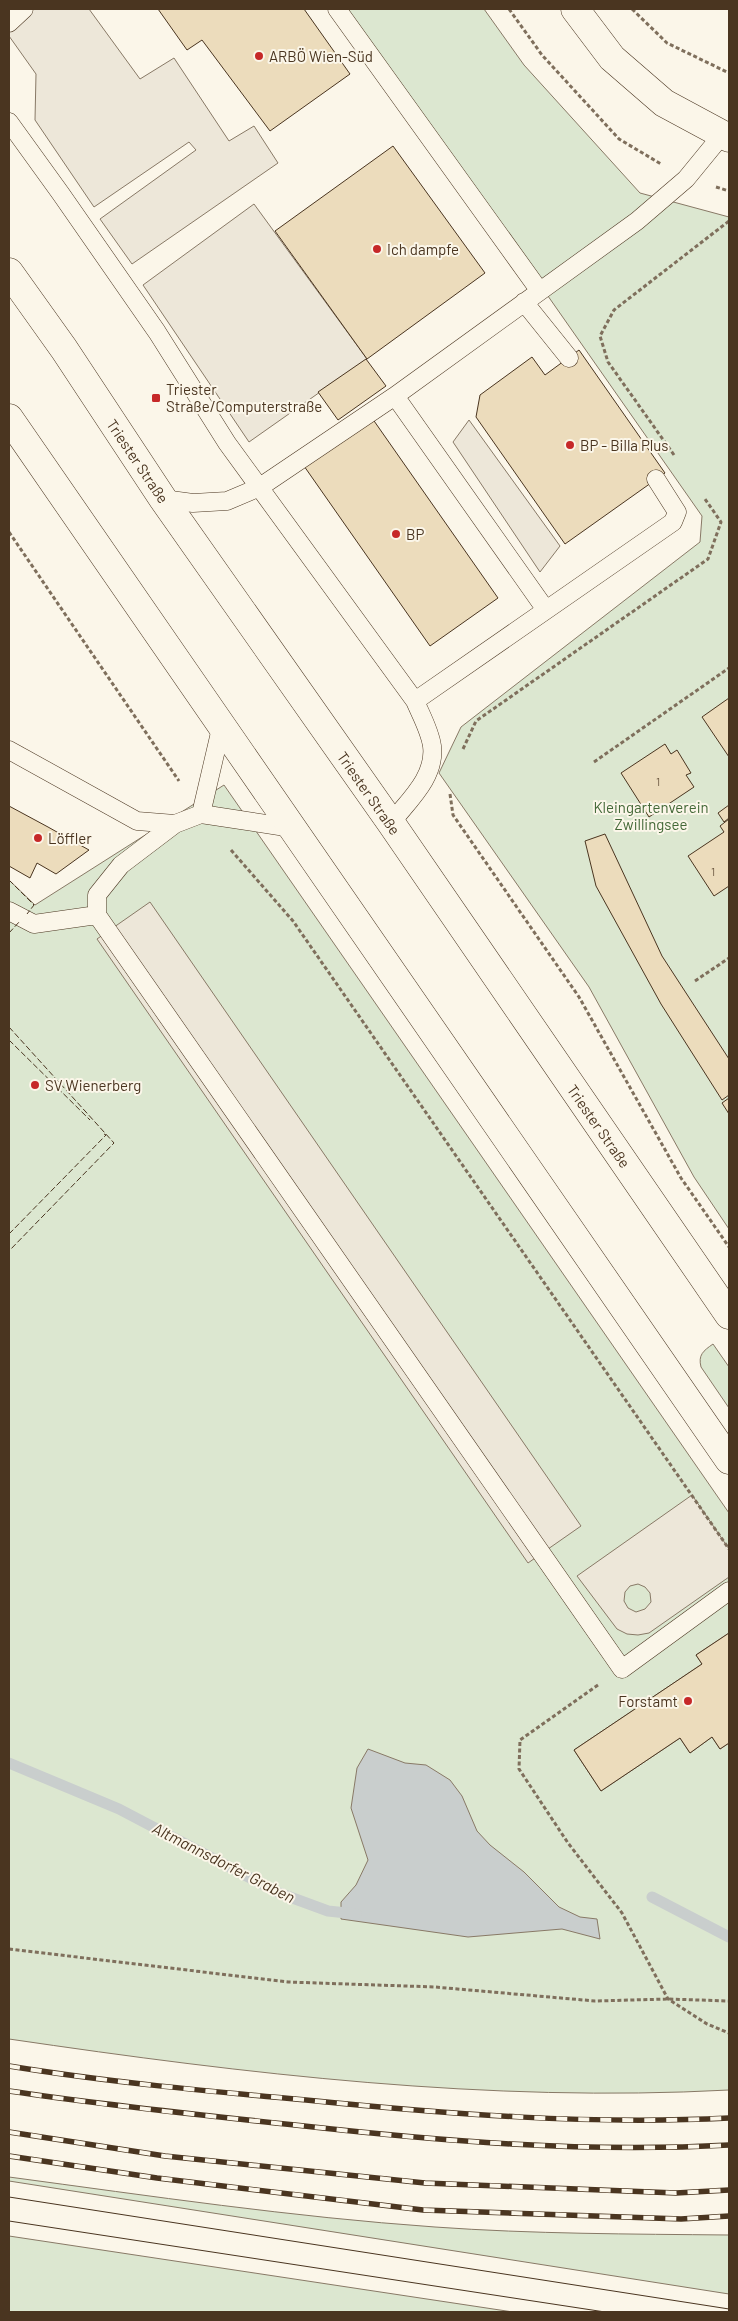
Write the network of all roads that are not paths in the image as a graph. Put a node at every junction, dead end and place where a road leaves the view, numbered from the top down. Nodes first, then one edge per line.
1 (24, 9) edge
2 (337, 9) edge
3 (575, 9) edge
4 (9, 23) edge
5 (9, 122) edge
6 (725, 137) edge
7 (9, 272) edge
8 (539, 290) junction
9 (524, 302) junction
10 (568, 358) dead end
11 (395, 396) junction
12 (9, 418) edge
13 (656, 479) dead end
14 (260, 487) junction
15 (163, 499) junction
16 (546, 610) junction
17 (415, 701) junction
18 (222, 724) junction
19 (9, 750) edge
20 (201, 814) junction
21 (391, 823) junction
22 (175, 824) junction
23 (292, 828) junction
24 (9, 911) edge
25 (97, 916) junction
26 (729, 1314) edge
27 (729, 1460) edge
28 (729, 1591) edge

1 - 4 lane
2 - 8 lane
3 - 6 main road
5 - 14 lane
6 - 8 lane
7 - 15 main road, Triester Straße
8 - 9 lane
9 - 10 lane
9 - 11 lane
11 - 14 lane
11 - 16 lane
12 - 18 main road
13 - 16 lane
14 - 15 lane
14 - 17 lane
15 - 21 main road, Triester Straße
16 - 17 lane
17 - 21 lane
18 - 20 lane
18 - 23 main road
19 - 22 lane
20 - 22 lane
20 - 23 lane
21 - 26 main road, Triester Straße
22 - 25 lane
23 - 27 main road
24 - 25 lane
25 - 28 lane

